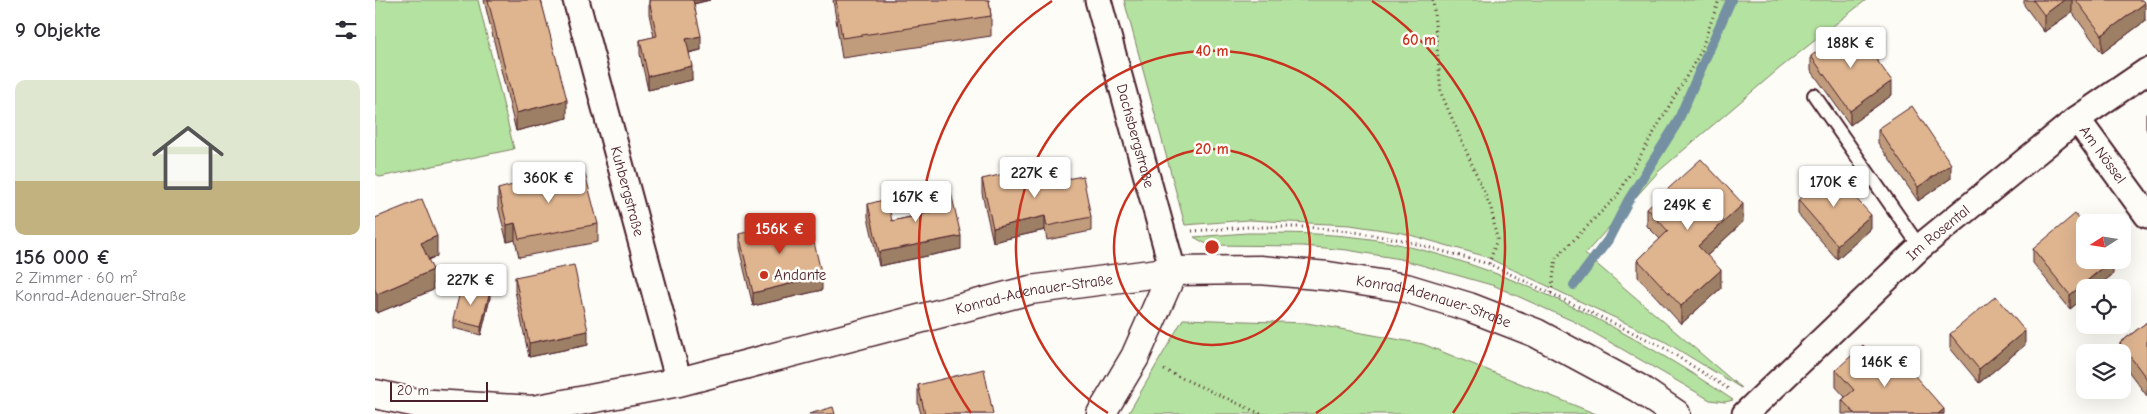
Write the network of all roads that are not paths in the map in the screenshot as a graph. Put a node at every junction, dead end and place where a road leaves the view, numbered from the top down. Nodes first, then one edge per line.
1 (576, 0) edge
2 (1098, 0) edge
3 (2147, 71) edge
4 (1813, 95) dead end
5 (2077, 119) junction
6 (2147, 215) edge
7 (1920, 247) junction
8 (1173, 272) junction
9 (679, 382) junction
10 (375, 394) edge
11 (1749, 410) edge
12 (1101, 414) edge
13 (1676, 414) edge

1 - 9 street, Kuhbergstraße
2 - 8 street, Dachsbergstraße
3 - 5 street, Im Rosental
4 - 7 lane
5 - 6 street, Am Nössel
5 - 7 street, Im Rosental
7 - 11 street, Im Rosental
8 - 9 main road, Konrad-Adenauer-Straße
8 - 12 main road
8 - 13 main road, Konrad-Adenauer-Straße
9 - 10 main road, Konrad-Adenauer-Straße

